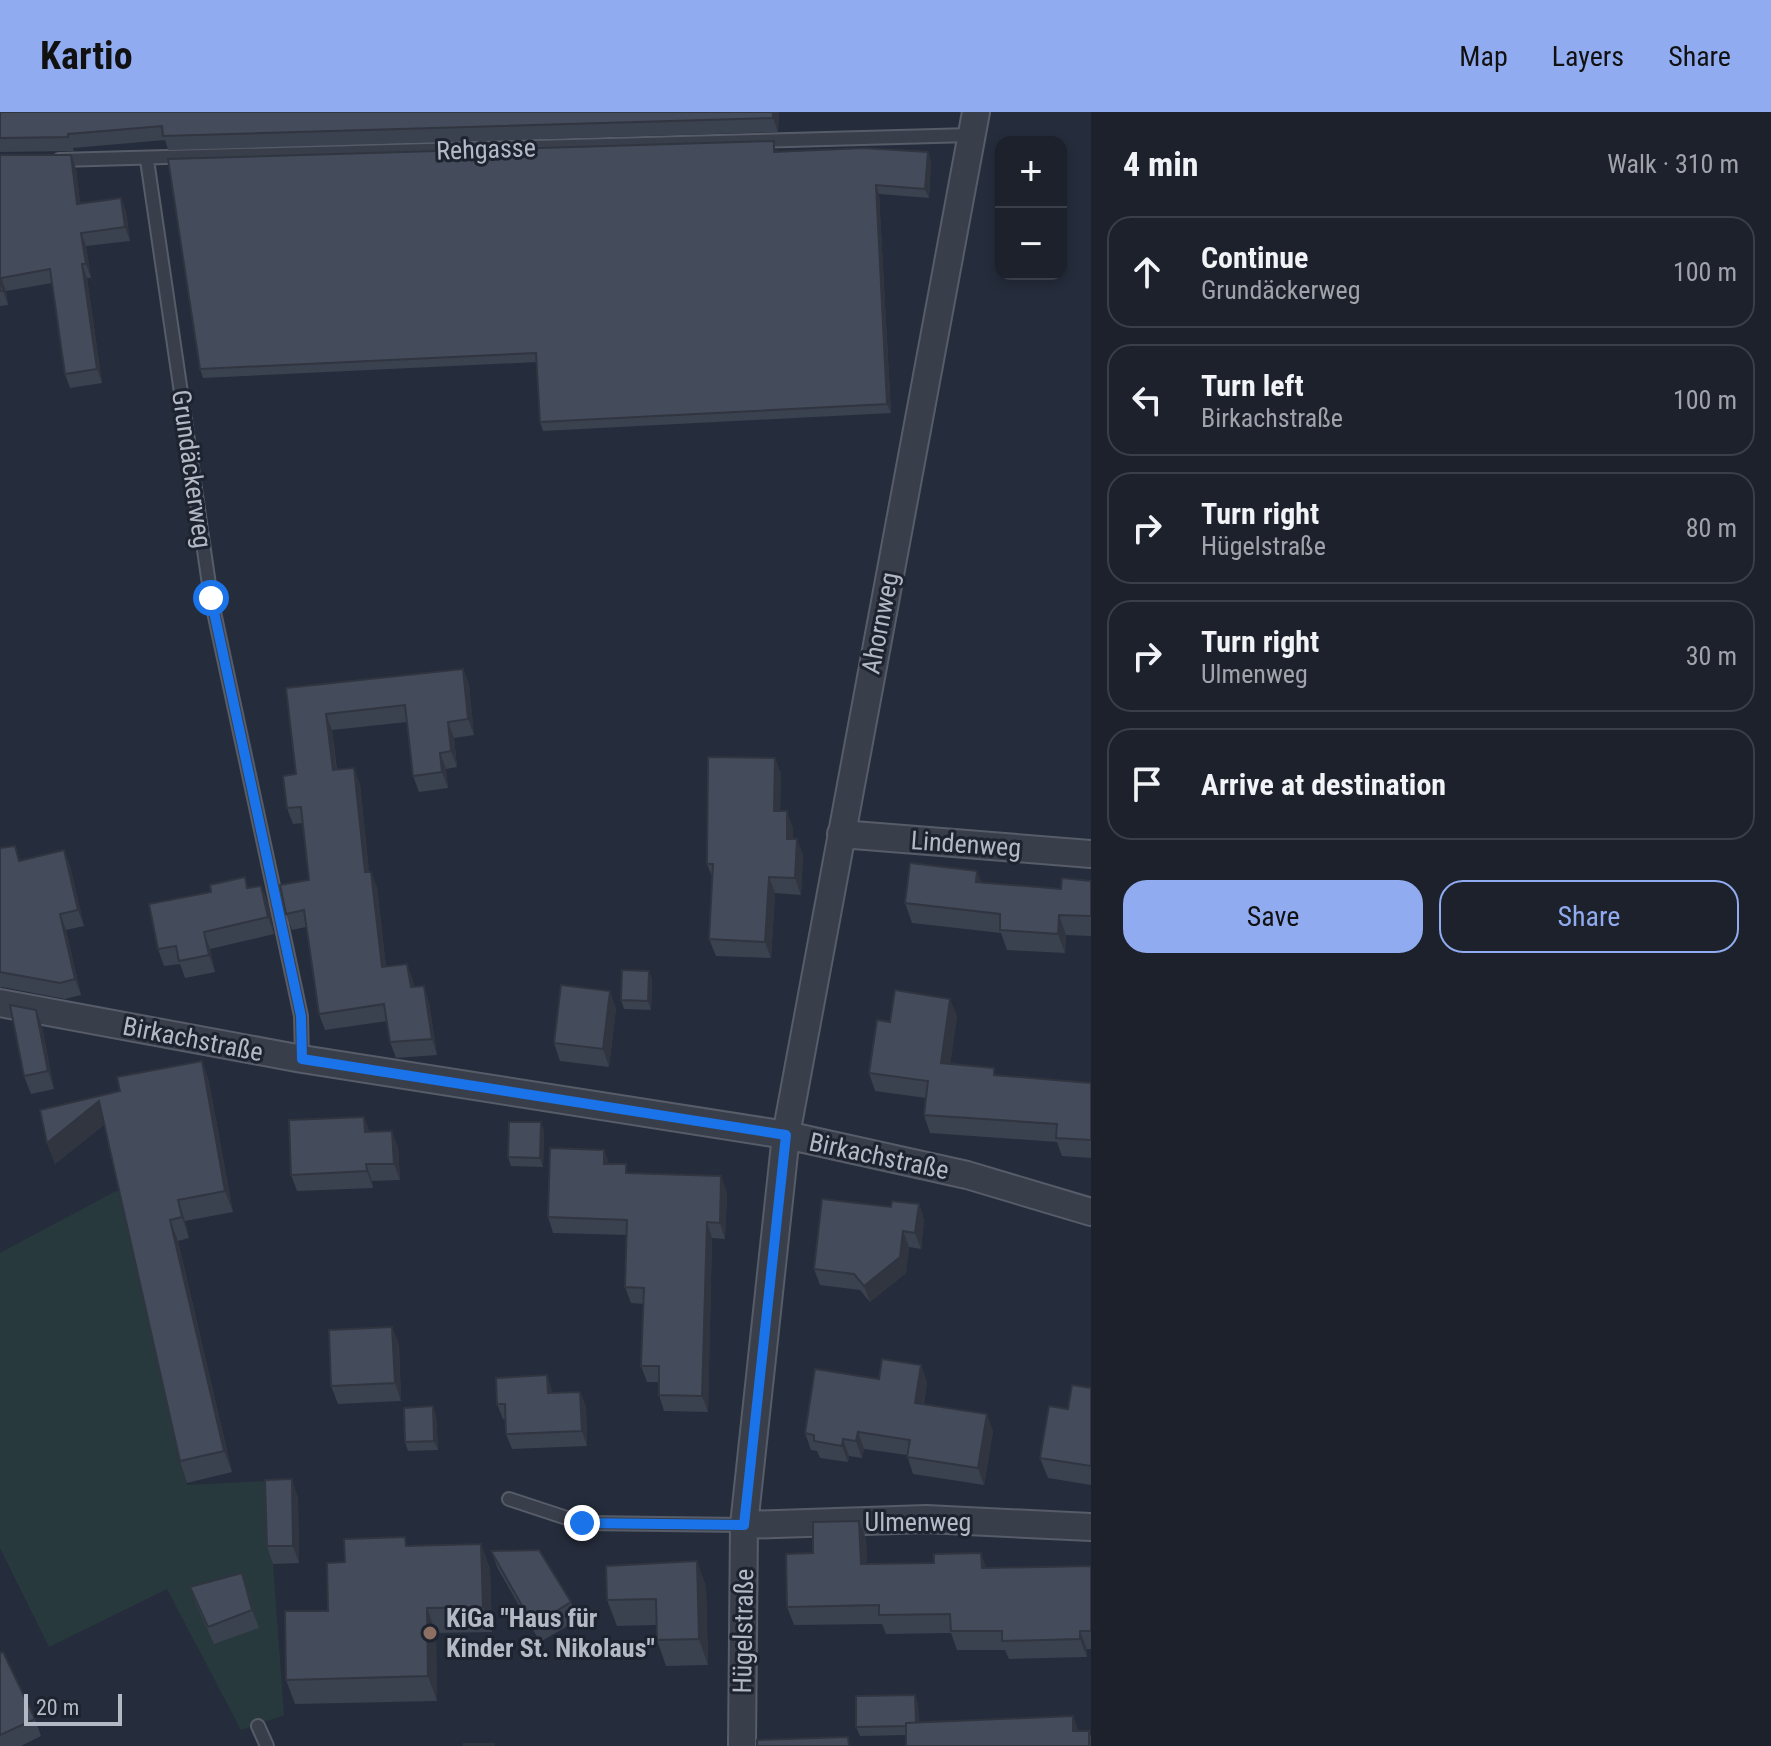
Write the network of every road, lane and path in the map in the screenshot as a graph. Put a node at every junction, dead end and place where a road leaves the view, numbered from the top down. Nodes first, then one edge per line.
1 (974, 124) edge
2 (44, 160) edge
3 (147, 160) junction
4 (841, 834) junction
5 (1091, 854) edge
6 (0, 1003) edge
7 (302, 1059) junction
8 (786, 1135) junction
9 (1091, 1212) edge
10 (509, 1499) dead end
11 (744, 1525) junction
12 (1091, 1527) edge
13 (258, 1726) dead end
14 (267, 1746) edge
15 (742, 1746) edge

1 - 3 lane, Rehgasse
1 - 4 street, Ahornweg
2 - 3 lane, Rehgasse
3 - 7 lane, Grundäckerweg
4 - 5 street, Lindenweg
4 - 8 street, Ahornweg
6 - 7 street, Birkachstraße
7 - 8 street, Birkachstraße
8 - 9 street, Birkachstraße
8 - 11 street, Hügelstraße
10 - 11 lane, Ulmenweg
11 - 12 street, Ulmenweg
11 - 15 street, Hügelstraße
13 - 14 lane

